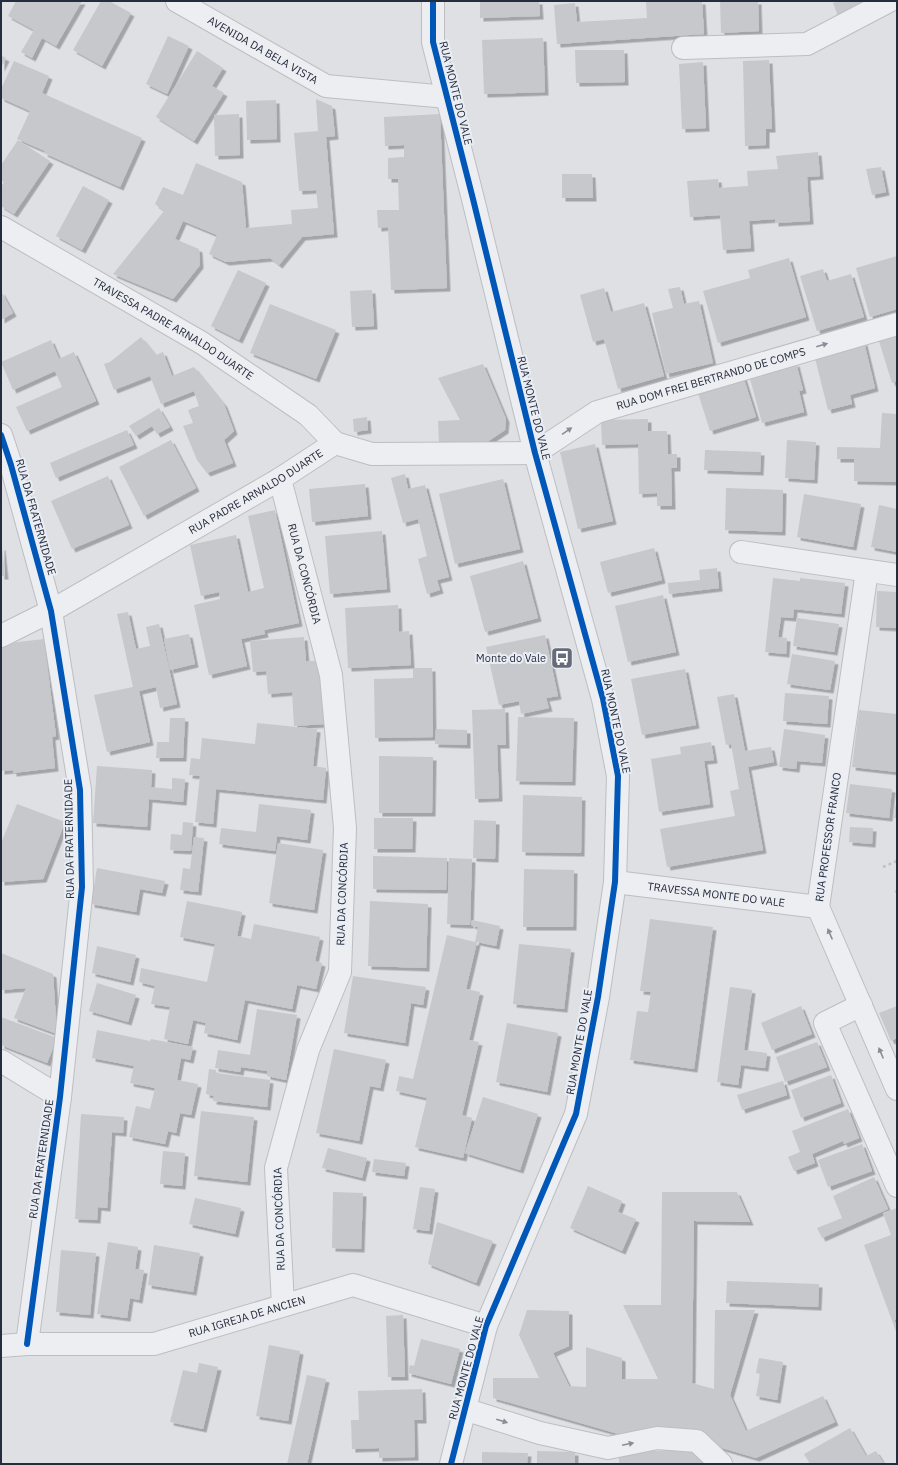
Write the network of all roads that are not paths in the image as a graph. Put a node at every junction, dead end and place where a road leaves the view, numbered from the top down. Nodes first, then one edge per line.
1 (177, 1) edge
2 (433, 1) edge
3 (889, 1) edge
4 (206, 8) edge
5 (683, 48) dead end
6 (446, 97) junction
7 (1, 227) edge
8 (897, 324) edge
9 (1, 435) edge
10 (335, 443) junction
11 (534, 453) junction
12 (280, 479) junction
13 (741, 552) dead end
14 (867, 571) junction
15 (897, 576) edge
16 (51, 611) junction
17 (1, 636) edge
18 (615, 882) junction
19 (818, 907) junction
20 (860, 1005) junction
21 (1, 1061) edge
22 (897, 1089) edge
23 (60, 1097) junction
24 (897, 1186) edge
25 (283, 1305) junction
26 (486, 1326) junction
27 (27, 1344) junction
28 (1, 1346) edge
29 (464, 1409) junction
30 (451, 1464) edge
31 (721, 1464) edge

1 - 4 street, AVENIDA DA BELA VISTA
2 - 6 street, RUA MONTE DO VALE
3 - 5 street
4 - 6 street, AVENIDA DA BELA VISTA
6 - 11 street, RUA MONTE DO VALE
7 - 10 street, TRAVESSA PADRE ARNALDO DUARTE
11 -> 8 street, RUA DOM FREI BERTRANDO DE COMPS
9 - 16 street, RUA DA FRATERNIDADE
10 - 11 street, RUA PADRE ARNALDO DUARTE
10 - 12 street, RUA PADRE ARNALDO DUARTE
11 - 18 street, RUA MONTE DO VALE
12 - 16 street, RUA PADRE ARNALDO DUARTE
12 - 25 street, RUA DA CONCÓRDIA
13 - 14 street
14 - 15 street
14 - 19 street, RUA PROFESSOR FRANCO
16 - 17 street, RUA PADRE ARNALDO DUARTE
16 - 23 street, RUA DA FRATERNIDADE
18 - 19 street, TRAVESSA MONTE DO VALE
18 - 26 street, RUA MONTE DO VALE
20 -> 19 street, RUA PROFESSOR FRANCO
22 -> 20 street, RUA PROFESSOR FRANCO
20 - 24 street
21 - 23 street
23 - 27 street, RUA DA FRATERNIDADE
25 - 26 street, RUA IGREJA DE ANCIEN
25 - 27 street, RUA IGREJA DE ANCIEN
26 - 29 street, RUA MONTE DO VALE
27 - 28 street, RUA IGREJA DE ANCIEN
29 - 30 street, RUA MONTE DO VALE
29 -> 31 street

